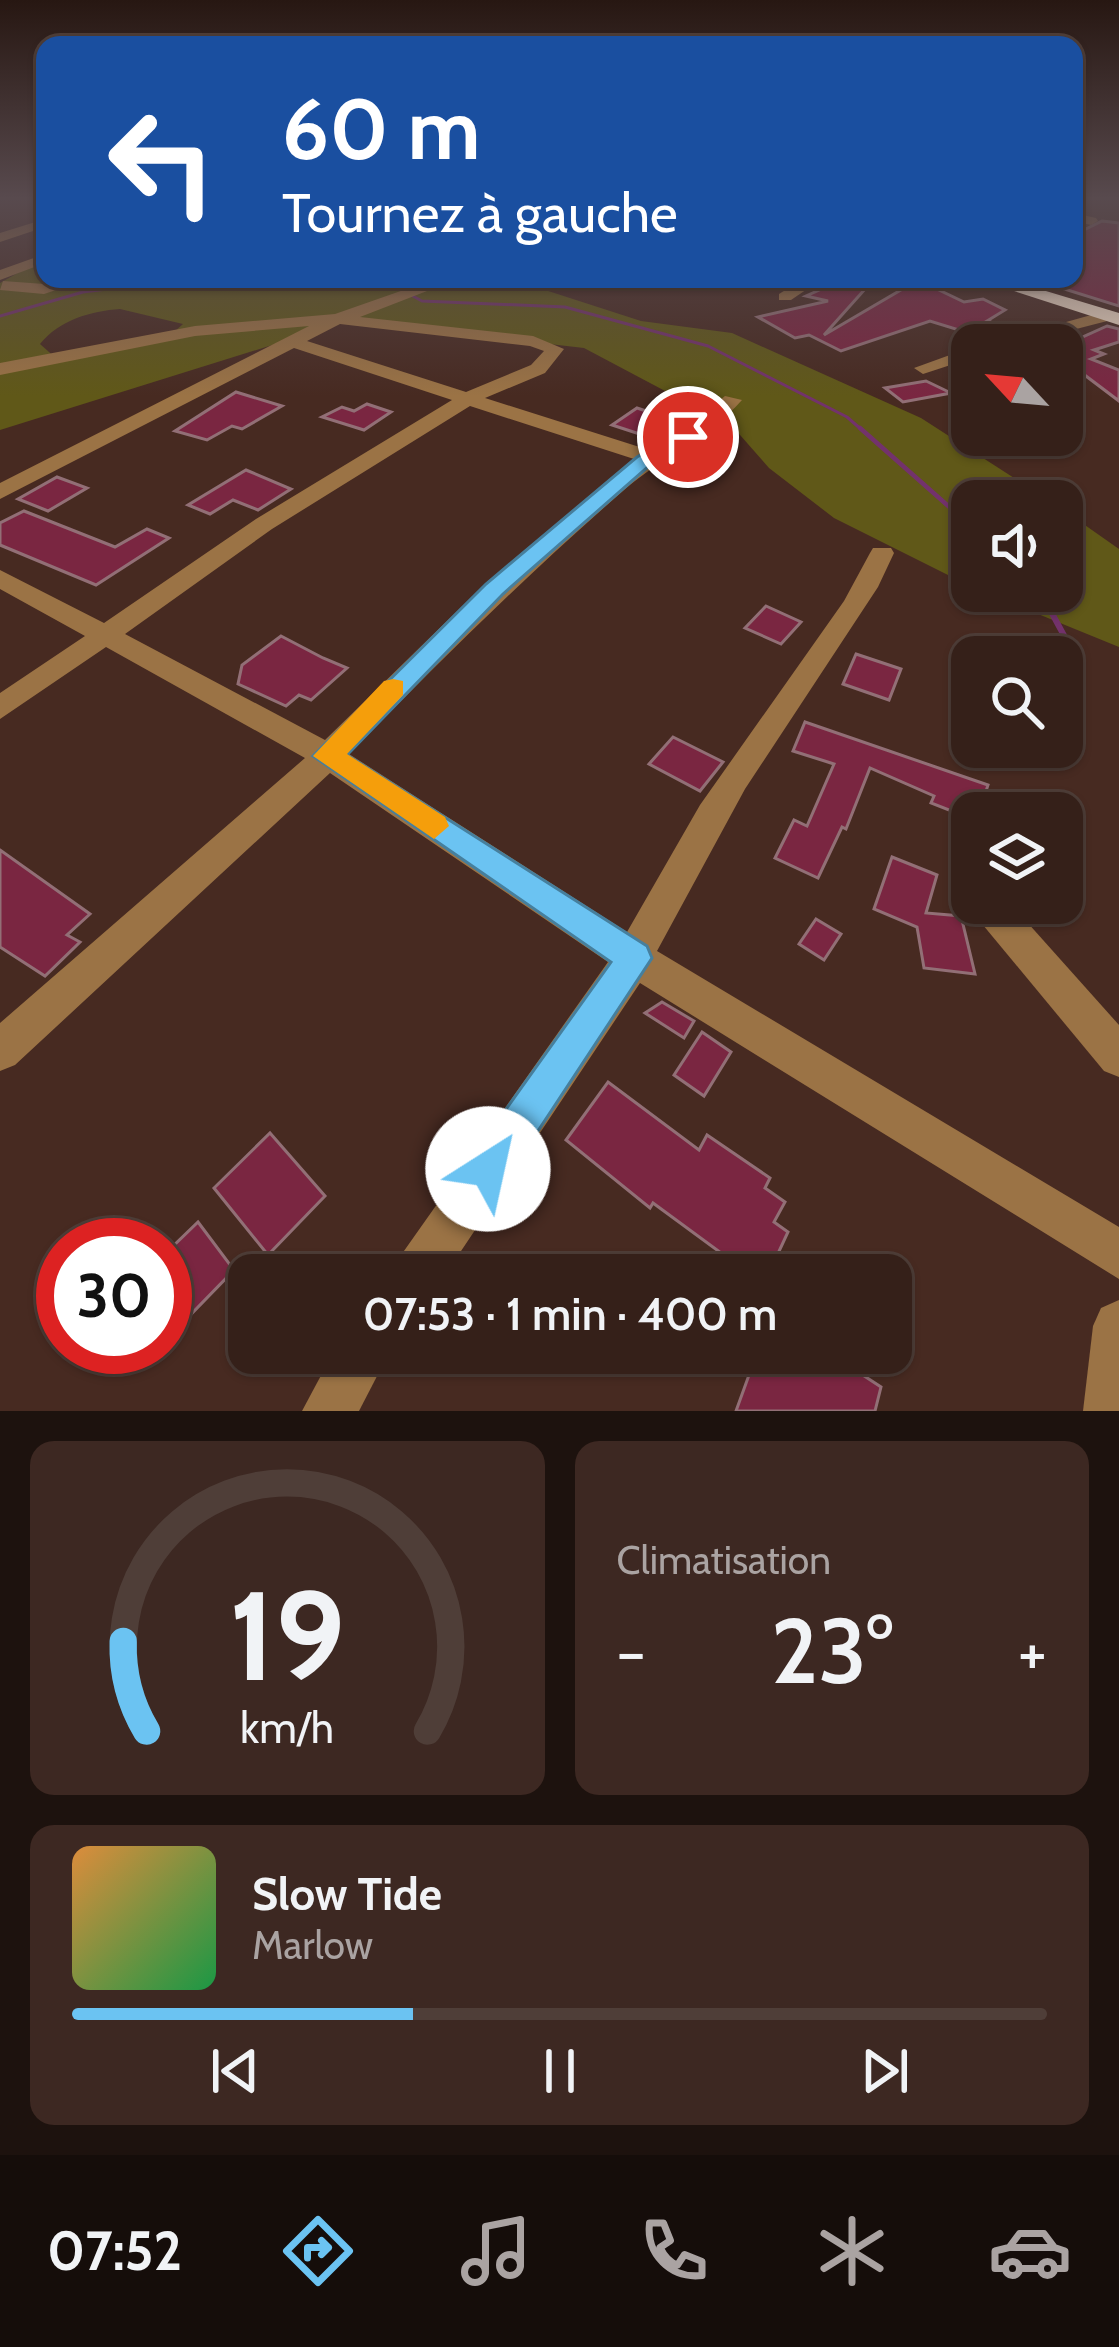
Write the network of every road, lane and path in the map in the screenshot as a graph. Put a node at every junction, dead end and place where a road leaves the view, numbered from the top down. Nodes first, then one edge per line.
1 (32, 265) edge
2 (2, 281) edge
3 (36, 287) edge
4 (425, 288) edge
5 (800, 288) edge
6 (1016, 288) edge
7 (785, 297) dead end
8 (1114, 317) edge
9 (337, 319) junction
10 (1083, 324) edge
11 (290, 341) junction
12 (951, 359) edge
13 (923, 368) dead end
14 (0, 369) edge
15 (470, 398) junction
16 (732, 400) dead end
17 (650, 458) junction
18 (0, 492) edge
19 (882, 553) dead end
20 (0, 578) edge
21 (106, 634) junction
22 (0, 707) edge
23 (328, 756) junction
24 (1005, 924) edge
25 (634, 958) junction
26 (0, 1050) edge
27 (1119, 1056) edge
28 (430, 1254) edge
29 (1119, 1255) edge
30 (1119, 1326) edge
31 (351, 1374) edge
32 (329, 1411) edge
33 (1110, 1411) edge

1 - 2 street
2 - 3 street
4 - 9 street
5 - 7 street
6 - 8 highway
8 - 10 street
9 - 11 street
9 - 14 street
9 - 15 street
11 - 15 street
11 - 18 street
12 - 13 street
15 - 17 street
15 - 21 street
16 - 17 street
17 - 23 street
19 - 25 street
20 - 21 street
21 - 22 street
21 - 23 street
23 - 25 street
23 - 26 street
24 - 27 street
25 - 28 street
25 - 29 street
30 - 33 street
31 - 32 street

